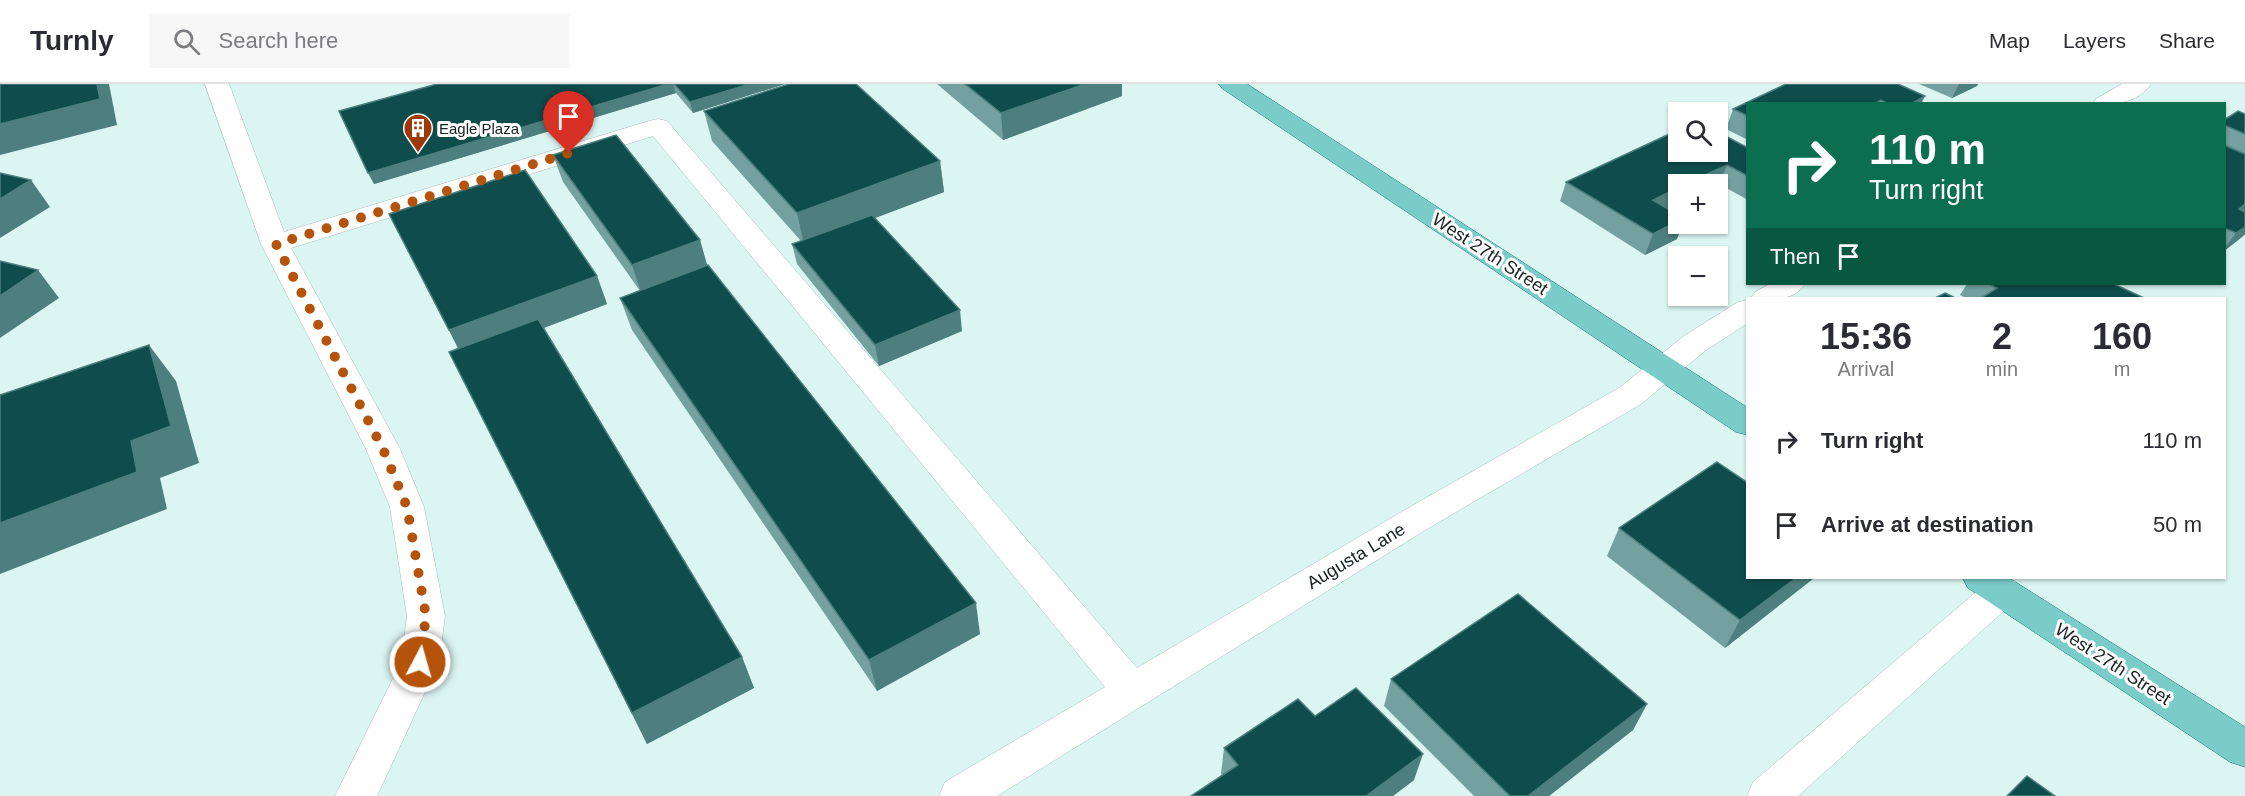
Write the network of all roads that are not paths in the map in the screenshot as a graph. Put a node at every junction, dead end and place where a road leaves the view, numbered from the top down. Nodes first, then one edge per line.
1 (217, 84) edge
2 (1231, 84) edge
3 (2139, 84) edge
4 (2108, 102) edge
5 (276, 244) junction
6 (1789, 285) edge
7 (1767, 297) edge
8 (1746, 310) edge
9 (1662, 368) junction
10 (1746, 423) edge
11 (1991, 584) edge
12 (1132, 691) junction
13 (2245, 749) edge
14 (356, 796) edge
15 (960, 796) edge
16 (1768, 796) edge

1 - 5 street
2 - 9 main road, West 27th Street
3 - 4 street
5 - 12 street
5 - 14 street
6 - 7 street
8 - 9 street, Augusta Lane
9 - 10 main road, West 27th Street
9 - 12 street, Augusta Lane
11 - 13 main road, West 27th Street
11 - 16 street
12 - 15 street, Augusta Lane

